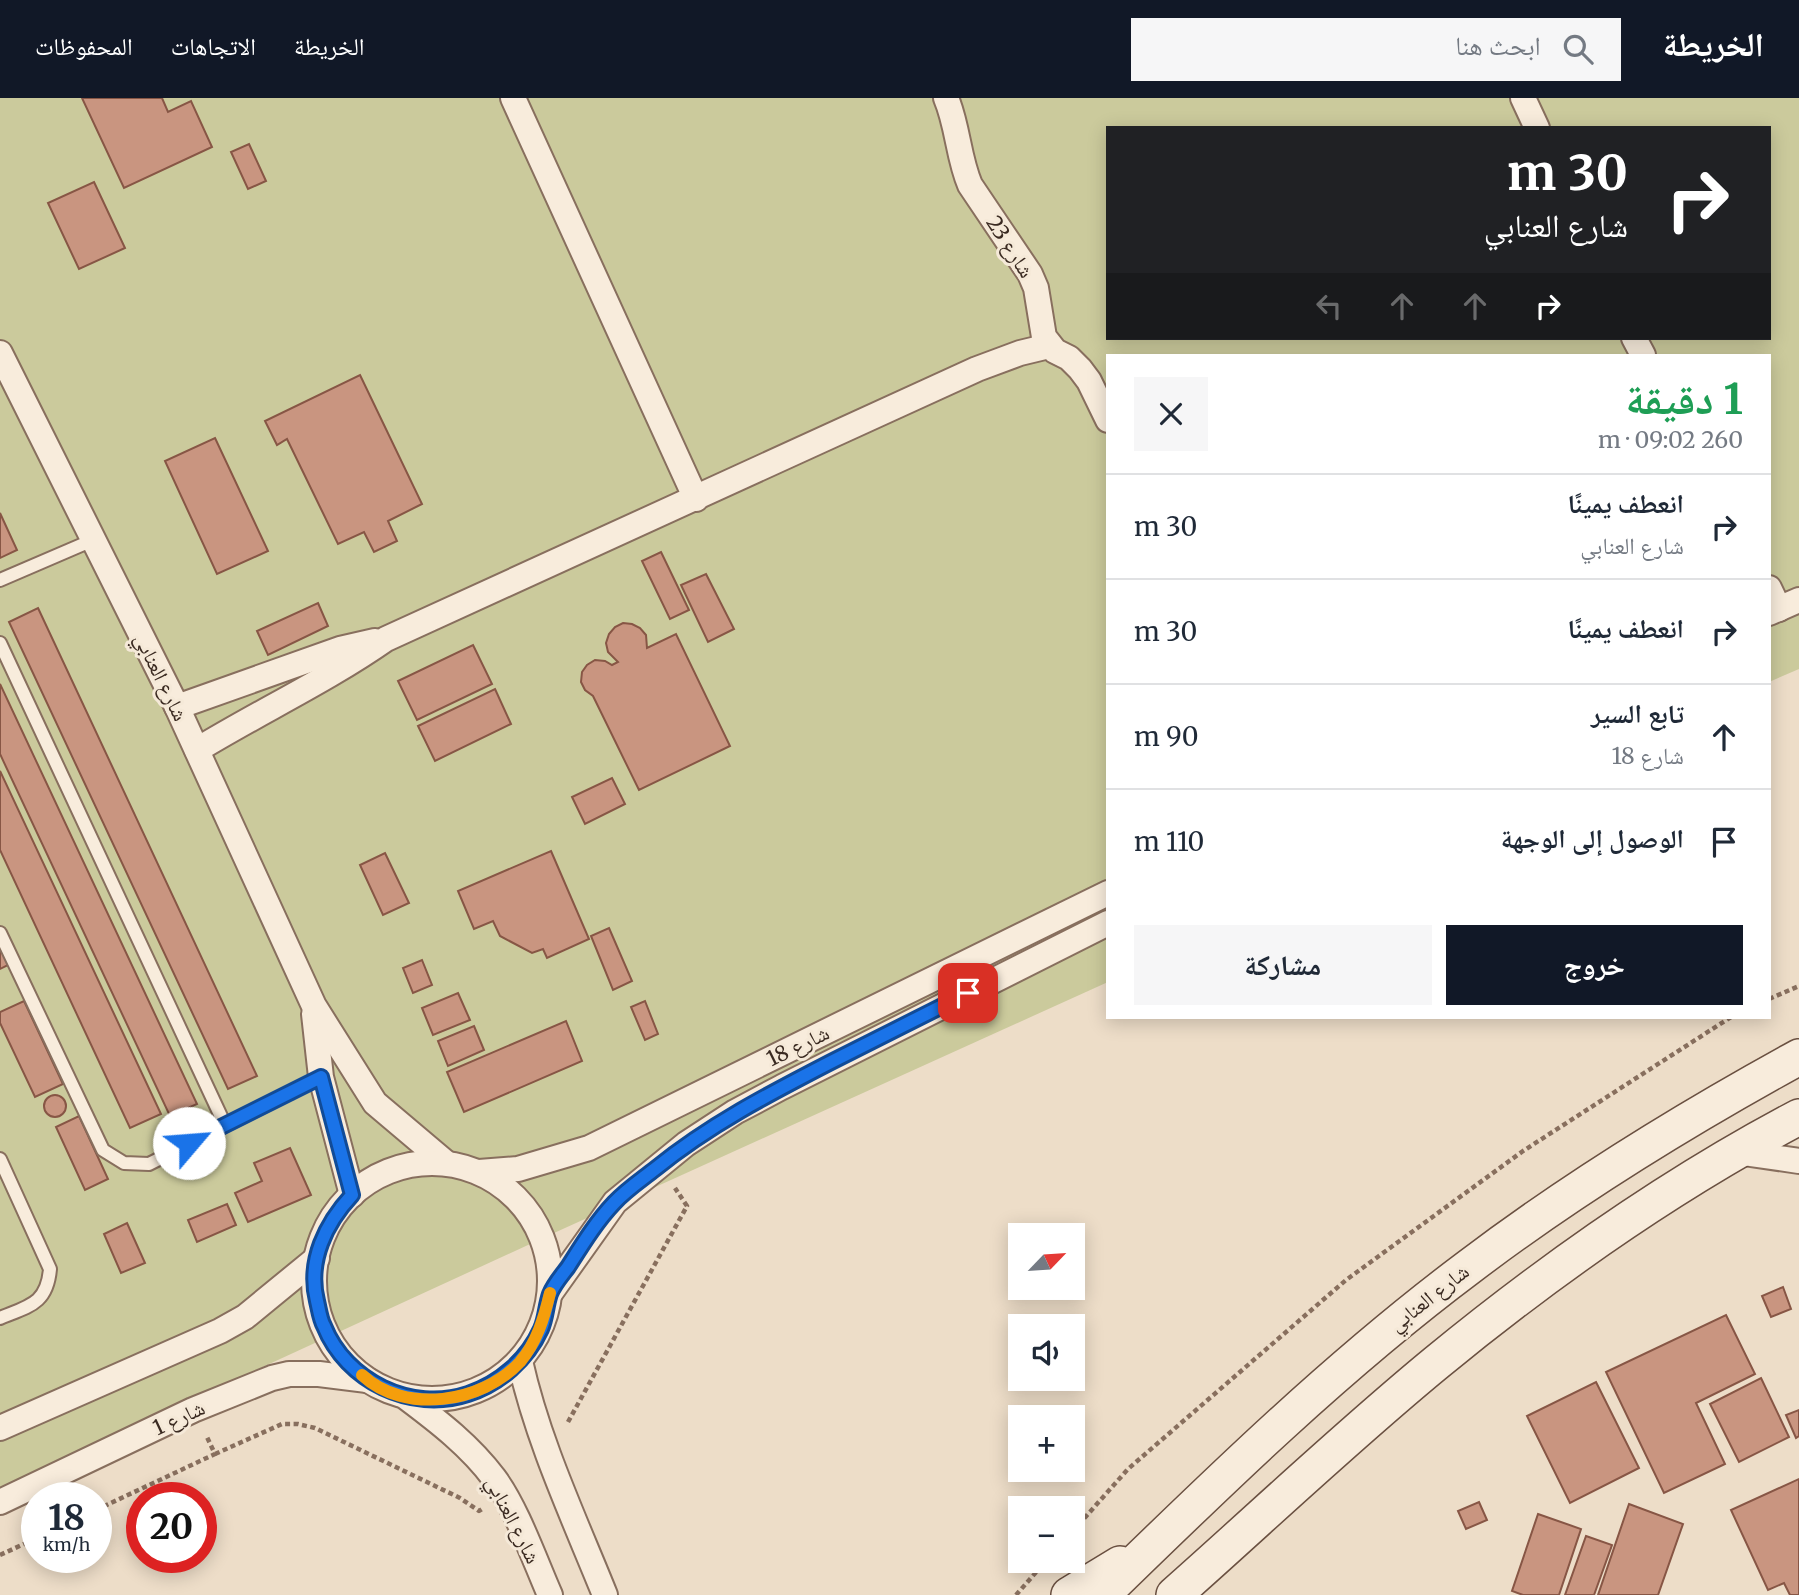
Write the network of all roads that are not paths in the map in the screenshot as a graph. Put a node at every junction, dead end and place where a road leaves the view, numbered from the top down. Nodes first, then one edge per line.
1 (513, 98) edge
2 (946, 98) edge
3 (1528, 100) edge
4 (1536, 126) edge
5 (1049, 345) junction
6 (0, 353) edge
7 (1106, 416) edge
8 (696, 499) junction
9 (93, 540) junction
10 (0, 580) edge
11 (386, 639) junction
12 (0, 643) edge
13 (177, 707) junction
14 (197, 750) junction
15 (1106, 894) edge
16 (1106, 924) edge
17 (0, 933) edge
18 (314, 1006) junction
19 (1799, 1057) edge
20 (321, 1077) junction
21 (1799, 1117) edge
22 (225, 1125) junction
23 (1737, 1152) junction
24 (0, 1159) edge
25 (1799, 1161) edge
26 (446, 1163) junction
27 (479, 1172) junction
28 (352, 1195) junction
29 (317, 1258) junction
30 (551, 1292) junction
31 (0, 1318) edge
32 (520, 1362) junction
33 (367, 1380) junction
34 (404, 1396) junction
35 (0, 1428) edge
36 (0, 1502) edge
37 (1151, 1547) junction
38 (551, 1595) edge
39 (605, 1595) edge
40 (1069, 1595) edge
41 (1102, 1595) edge
42 (1174, 1595) edge

1 - 8 street
2 - 5 street, شارع 23
3 - 4 street
5 - 7 street
5 - 8 street
6 - 9 street, شارع العنابي
8 - 11 street
9 - 10 lane
9 - 13 street, شارع العنابي
11 - 13 street
11 - 14 street
12 - 22 lane
13 - 14 street, شارع العنابي
14 - 18 street, شارع العنابي
15 - 27 street, شارع 18
16 - 30 street, شارع 18
17 - 22 lane
18 - 20 street, شارع العنابي
18 - 26 street, شارع العنابي
19 - 37 street, شارع العنابي
20 - 22 lane
20 - 28 street, شارع العنابي
21 - 23 street
23 - 25 street
23 - 42 street
24 - 31 lane
26 - 27 street
26 - 28 street
27 - 30 street
28 - 29 street
29 - 33 street
29 - 35 street
30 - 32 street
32 - 34 street
32 - 39 street
33 - 34 street
33 - 36 street, شارع 1
34 - 38 street, شارع العنابي
37 - 40 street
37 - 41 street, شارع العنابي

